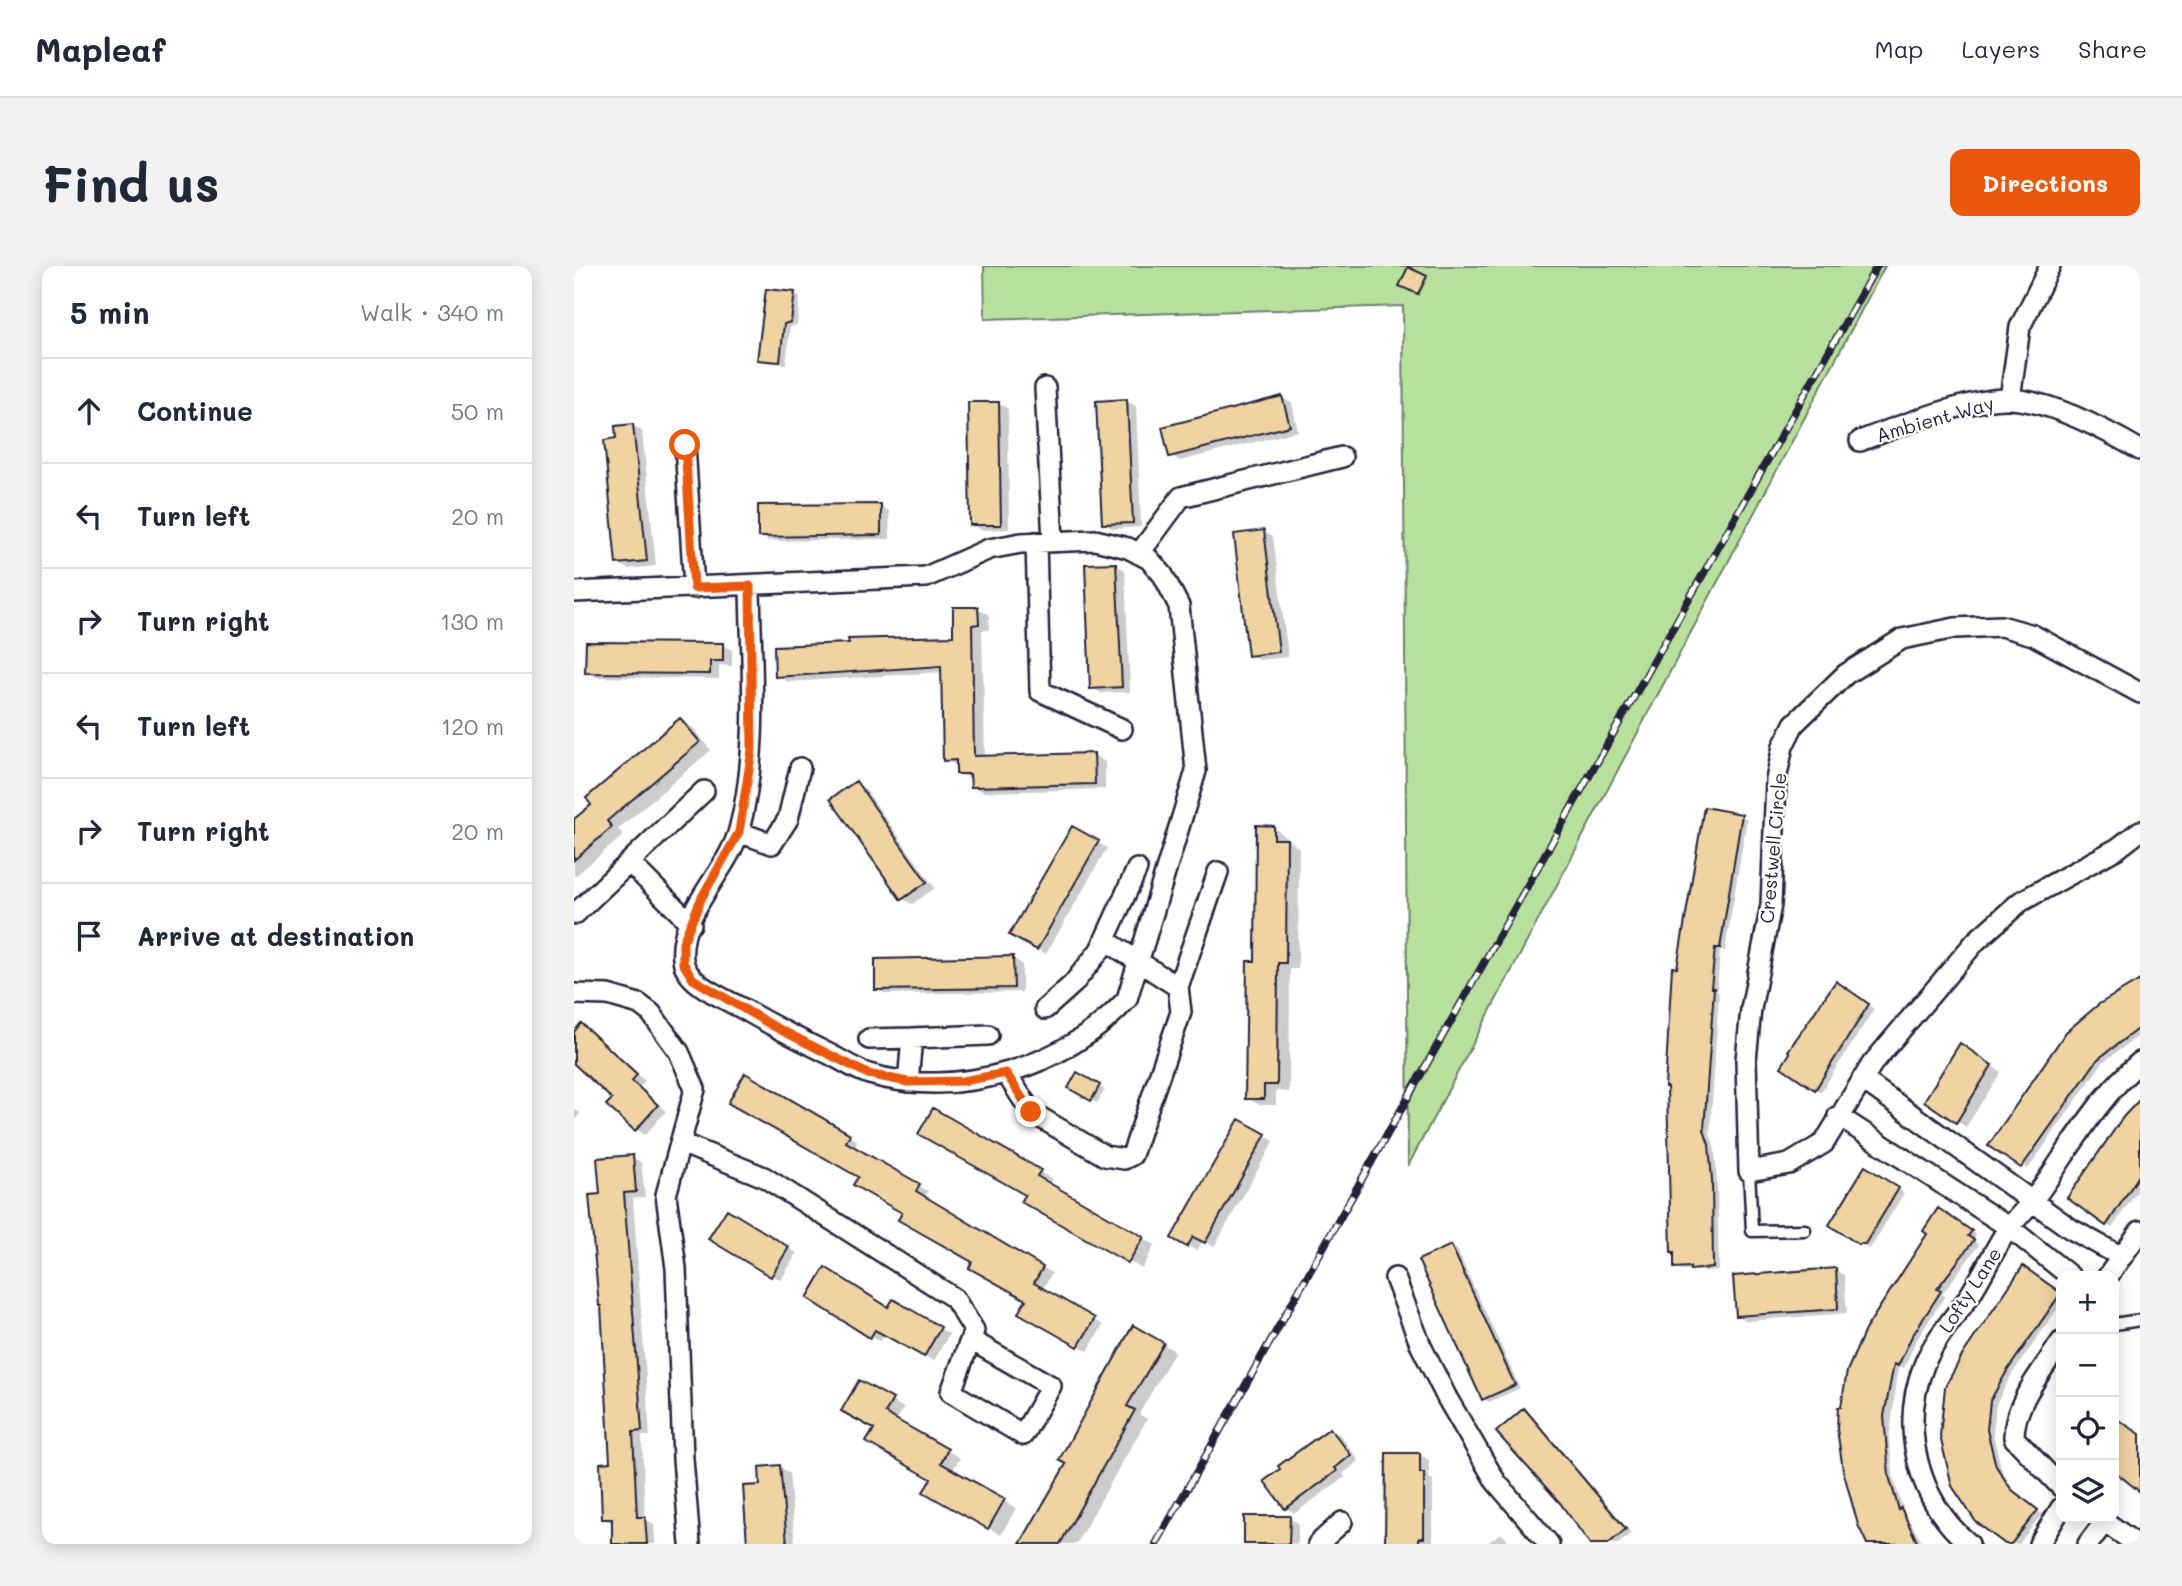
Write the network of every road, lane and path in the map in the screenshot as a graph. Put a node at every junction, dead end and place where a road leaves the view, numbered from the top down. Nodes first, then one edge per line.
1 (2050, 266) edge
2 (1045, 388) dead end
3 (2010, 399) junction
4 (1860, 441) dead end
5 (685, 445) dead end
6 (2140, 450) edge
7 (1342, 457) dead end
8 (1044, 542) junction
9 (1139, 554) junction
10 (750, 586) junction
11 (694, 588) junction
12 (574, 593) edge
13 (2140, 693) edge
14 (1122, 729) dead end
15 (800, 768) dead end
16 (704, 791) dead end
17 (2140, 831) edge
18 (739, 832) junction
19 (630, 863) junction
20 (1137, 869) dead end
21 (1218, 872) dead end
22 (575, 914) edge
23 (691, 924) junction
24 (1105, 940) junction
25 (1139, 962) junction
26 (1178, 987) junction
27 (574, 995) edge
28 (1045, 1009) dead end
29 (988, 1035) dead end
30 (912, 1038) junction
31 (869, 1039) dead end
32 (2140, 1062) edge
33 (1006, 1073) junction
34 (1862, 1079) junction
35 (908, 1082) junction
36 (1839, 1116) junction
37 (681, 1143) junction
38 (1749, 1171) junction
39 (2034, 1200) junction
40 (2010, 1228) junction
41 (1805, 1230) dead end
42 (2134, 1245) edge
43 (2064, 1271) edge
44 (2112, 1271) edge
45 (1395, 1278) dead end
46 (2140, 1320) edge
47 (2119, 1323) edge
48 (971, 1340) junction
49 (2056, 1350) edge
50 (2056, 1482) edge
51 (2056, 1516) edge
52 (1342, 1522) dead end
53 (2101, 1523) edge
54 (2107, 1523) edge
55 (690, 1544) edge
56 (1318, 1544) edge
57 (1549, 1544) edge
58 (1969, 1544) edge
59 (2039, 1544) edge
60 (2088, 1544) edge
61 (2136, 1544) edge

1 - 3 street, Ambient Way
2 - 8 street
3 - 4 street, Ambient Way
3 - 6 street, Ambient Way
5 - 11 street
7 - 9 street
8 - 9 street
8 - 10 street
8 - 14 street
9 - 25 street
10 - 11 street
10 - 18 street
11 - 12 street
13 - 38 street, Crestwell Circle
15 - 18 street
16 - 19 street
17 - 34 street
18 - 23 street
19 - 22 street
19 - 23 street
20 - 24 street
21 - 26 street
23 - 35 street
24 - 25 street
24 - 28 street
25 - 26 street
25 - 33 street
26 - 33 street
27 - 37 street
29 - 30 street
30 - 31 street
30 - 35 street
32 - 39 street, Lofty Lane
33 - 35 street
34 - 36 street
34 - 39 street
36 - 38 street
36 - 40 street
37 - 48 street
37 - 55 street
38 - 41 lane
39 - 40 street, Lofty Lane
39 - 42 street
40 - 43 street
40 - 58 street, Lofty Lane
42 - 44 street
45 - 57 street
46 - 47 lane
48 - 48 street
49 - 50 street
51 - 59 street
52 - 56 street
53 - 60 street
54 - 61 street

